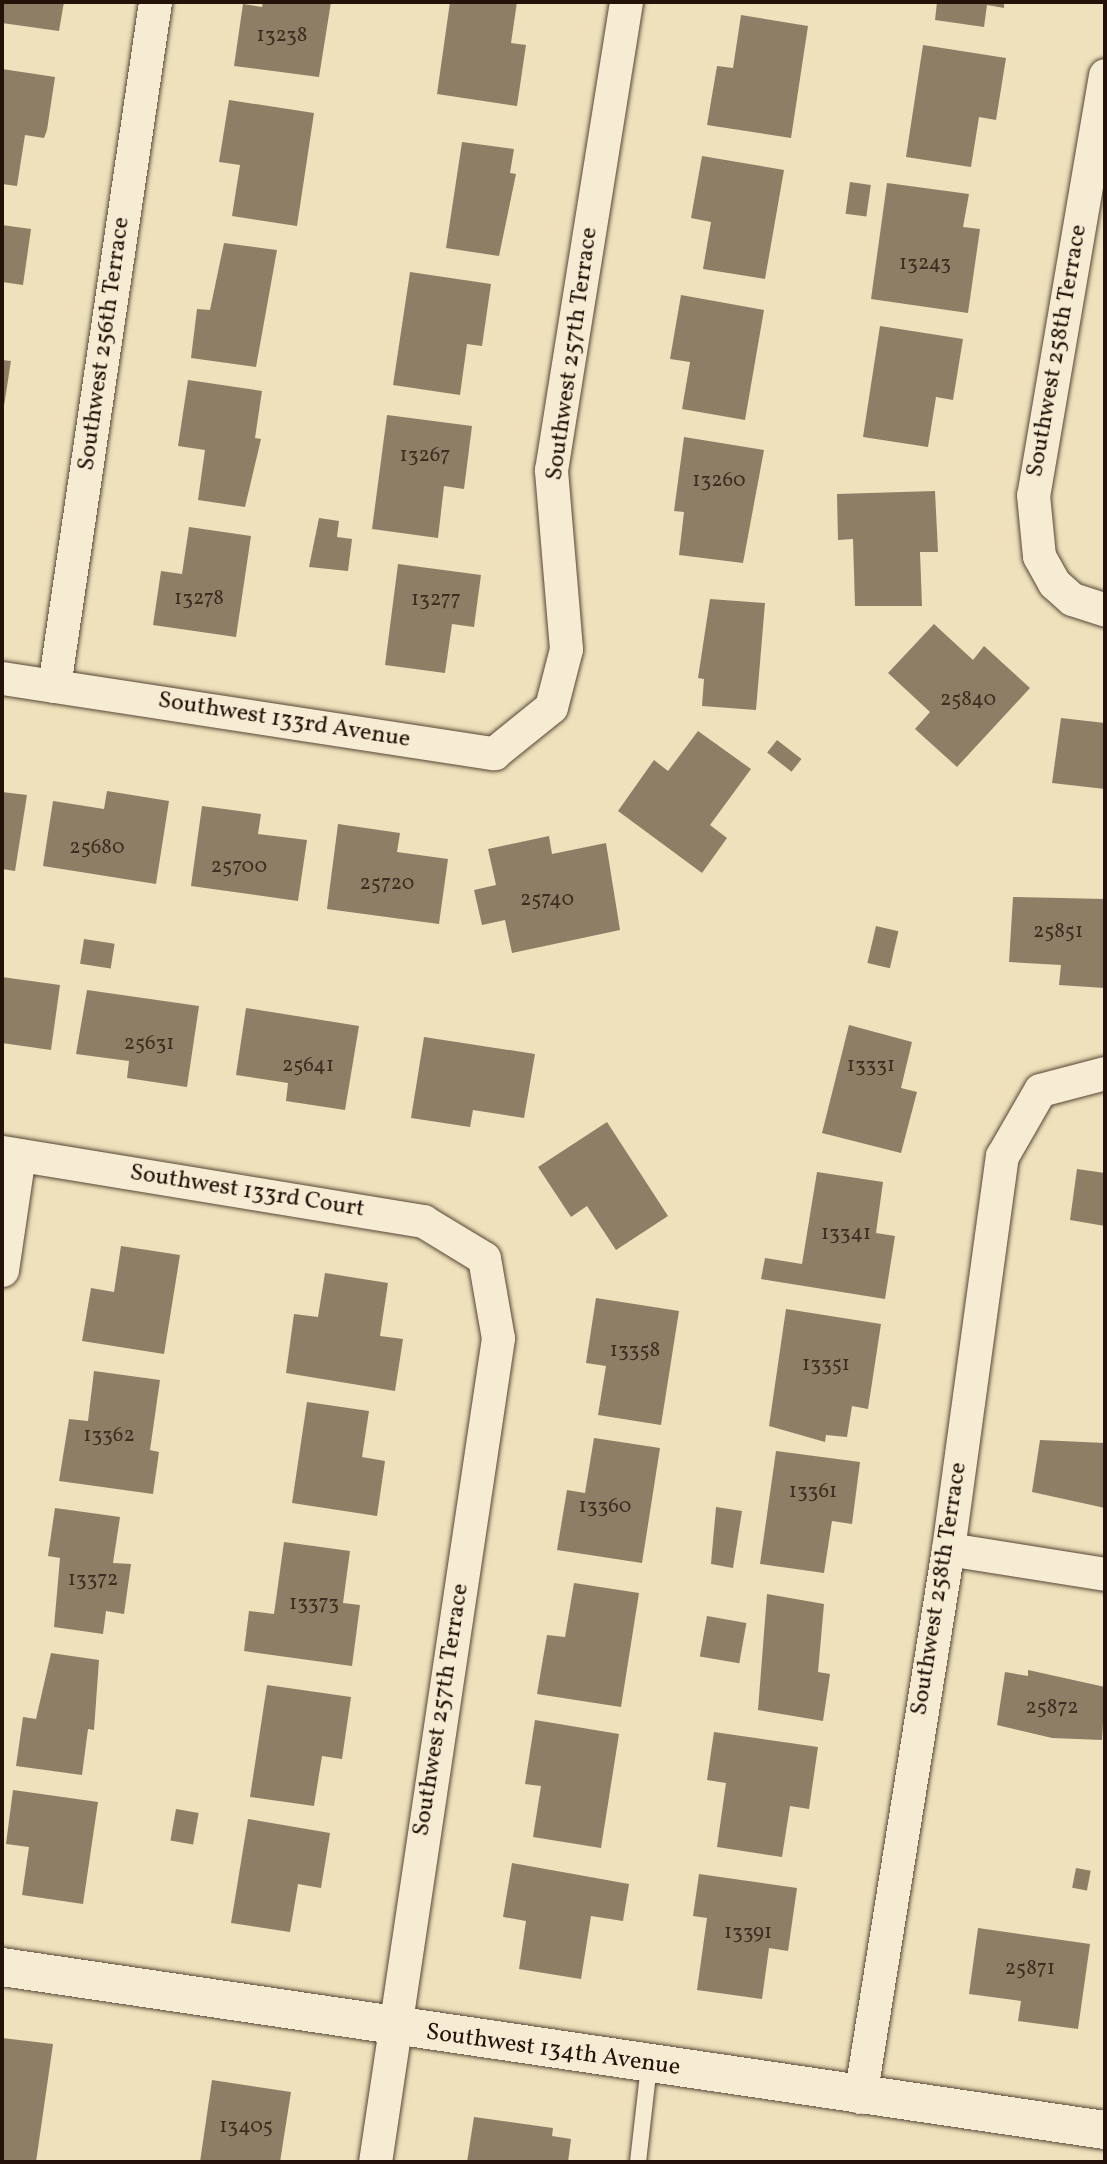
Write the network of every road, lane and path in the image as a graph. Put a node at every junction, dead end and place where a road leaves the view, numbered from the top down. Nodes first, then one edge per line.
1 (155, 2) edge
2 (626, 2) edge
3 (1105, 75) edge
4 (1105, 81) edge
5 (1105, 610) edge
6 (2, 678) edge
7 (54, 685) junction
8 (551, 707) joint
9 (1105, 1073) edge
10 (10, 1154) edge
11 (484, 1258) joint
12 (2, 1270) edge
13 (948, 1549) junction
14 (1105, 1574) edge
15 (2, 1967) edge
16 (393, 2027) junction
17 (649, 2065) junction
18 (859, 2097) junction
19 (1105, 2130) edge
20 (375, 2162) edge
21 (638, 2162) edge

1 - 7 street, Southwest 256th Terrace
2 - 8 street, Southwest 257th Terrace
3 - 4 street, Southwest 258th Terrace
4 - 5 street, Southwest 258th Terrace
6 - 7 street, Southwest 133rd Avenue
7 - 8 street, Southwest 133rd Avenue
9 - 13 street, Southwest 258th Terrace
10 - 11 street, Southwest 133rd Court
10 - 12 street
11 - 16 street, Southwest 257th Terrace
13 - 14 street
13 - 18 street, Southwest 258th Terrace
15 - 16 street, Southwest 134th Avenue
16 - 17 street, Southwest 134th Avenue
16 - 20 street, Southwest 257th Terrace
17 - 18 street, Southwest 134th Avenue
17 - 21 lane
18 - 19 street, Southwest 134th Avenue

